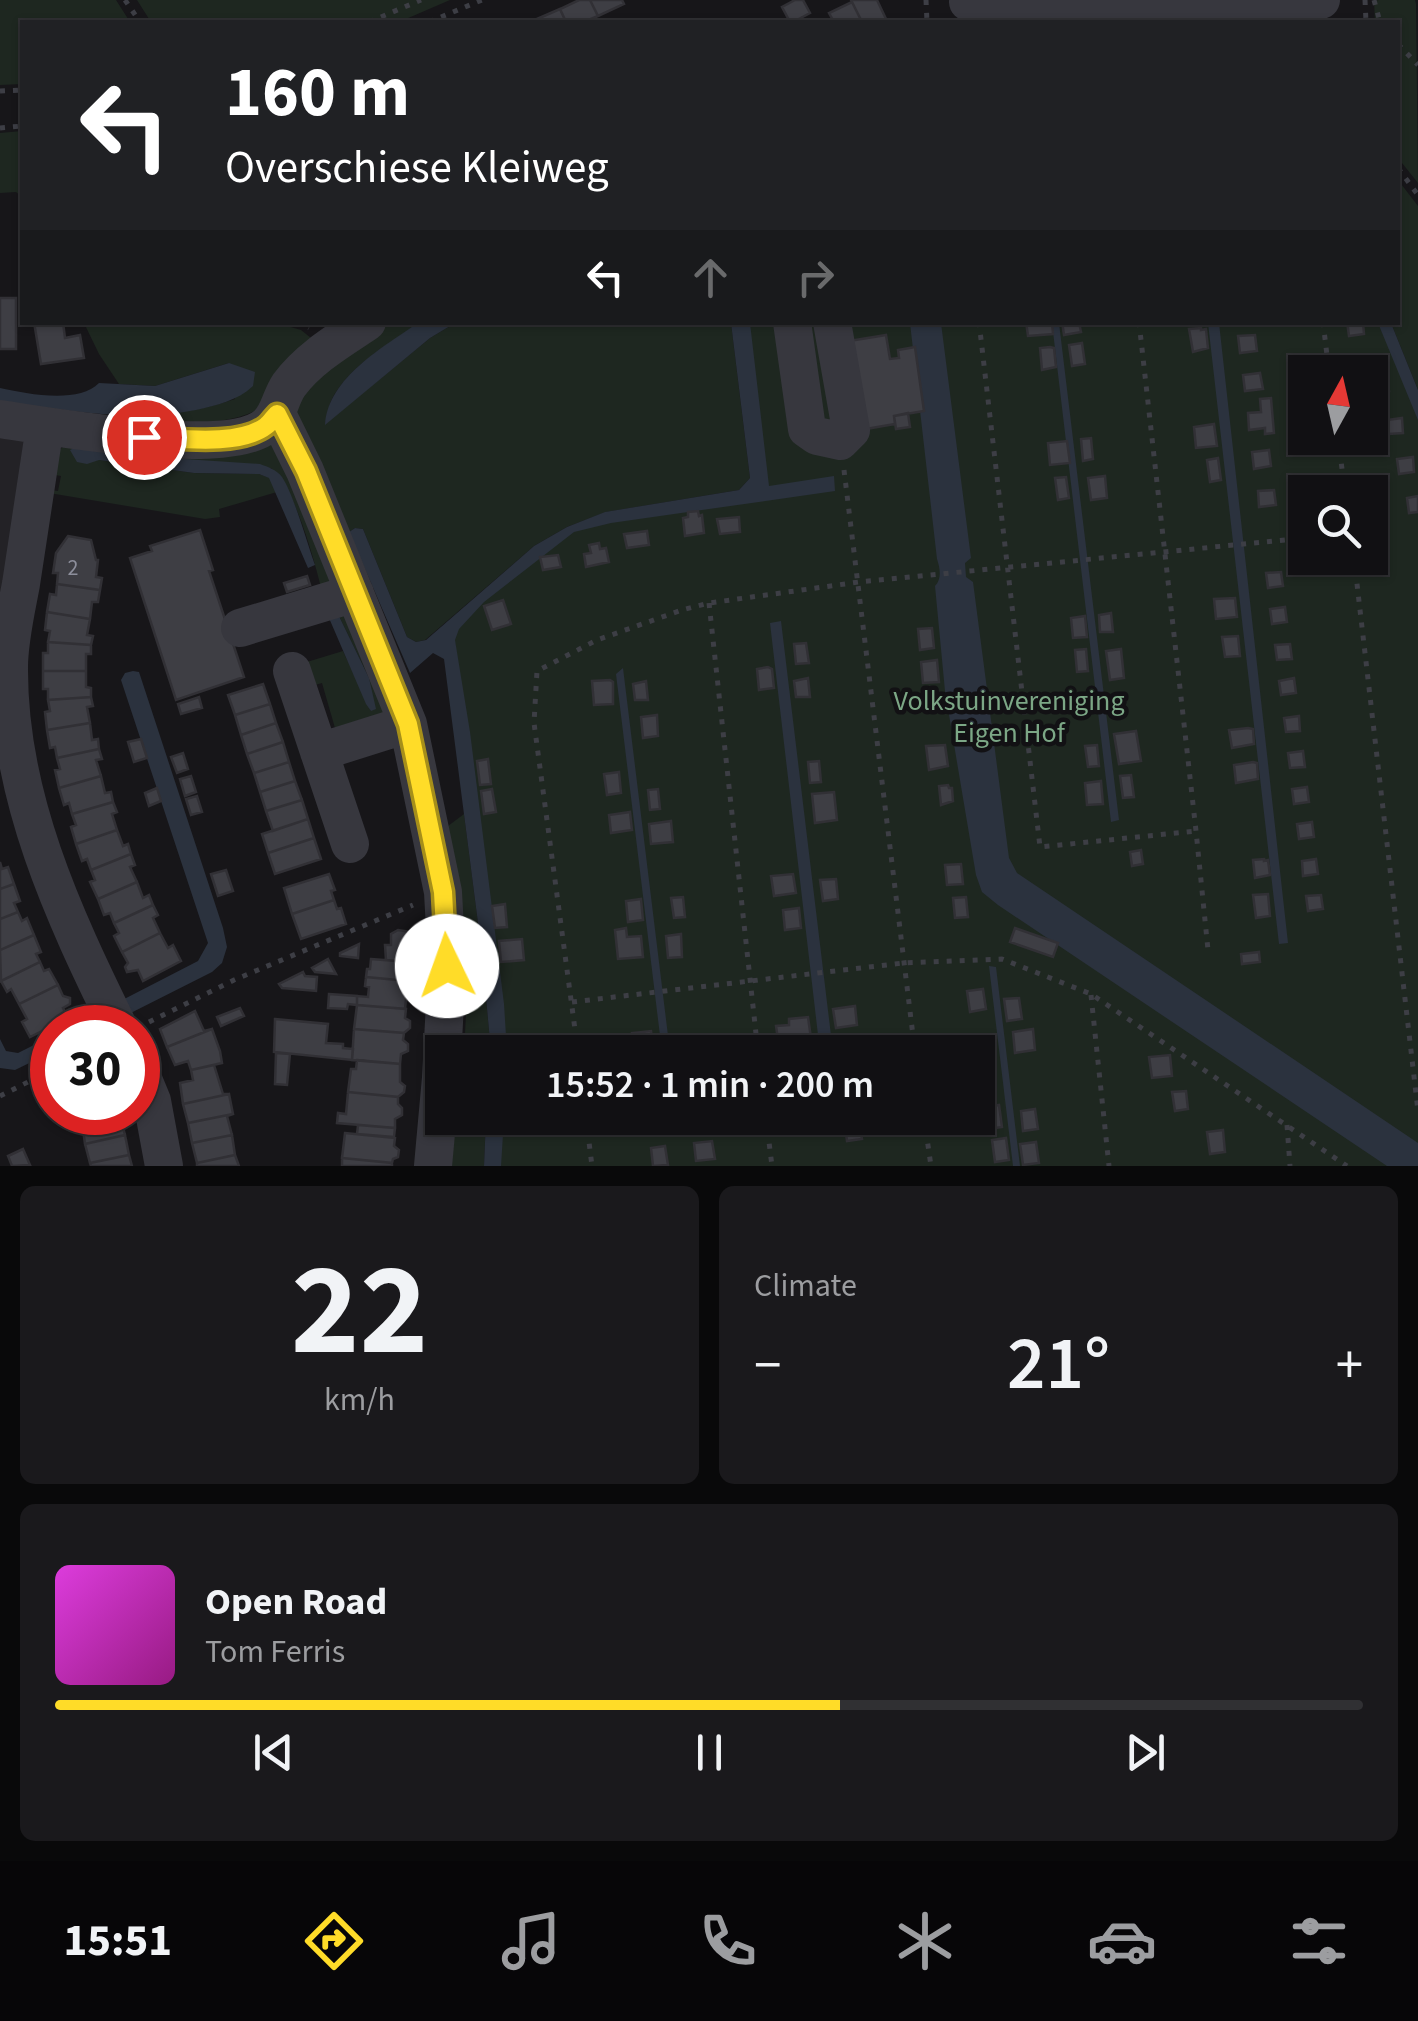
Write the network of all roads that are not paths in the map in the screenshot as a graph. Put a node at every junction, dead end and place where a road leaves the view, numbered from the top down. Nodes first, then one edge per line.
1 (1321, 0) edge
2 (964, 8) edge
3 (363, 325) edge
4 (792, 325) edge
5 (832, 325) edge
6 (277, 414) junction
7 (0, 419) edge
8 (45, 426) junction
9 (355, 593) junction
10 (240, 628) dead end
11 (292, 671) dead end
12 (408, 724) junction
13 (319, 752) junction
14 (350, 844) dead end
15 (108, 1005) edge
16 (158, 1135) edge
17 (164, 1166) edge
18 (433, 1166) edge

1 - 2 street
3 - 6 street
4 - 5 street
6 - 8 street
6 - 9 street
7 - 8 street
8 - 15 street
9 - 10 street
9 - 12 street
11 - 13 street
12 - 13 street
12 - 18 street
13 - 14 street
16 - 17 street

